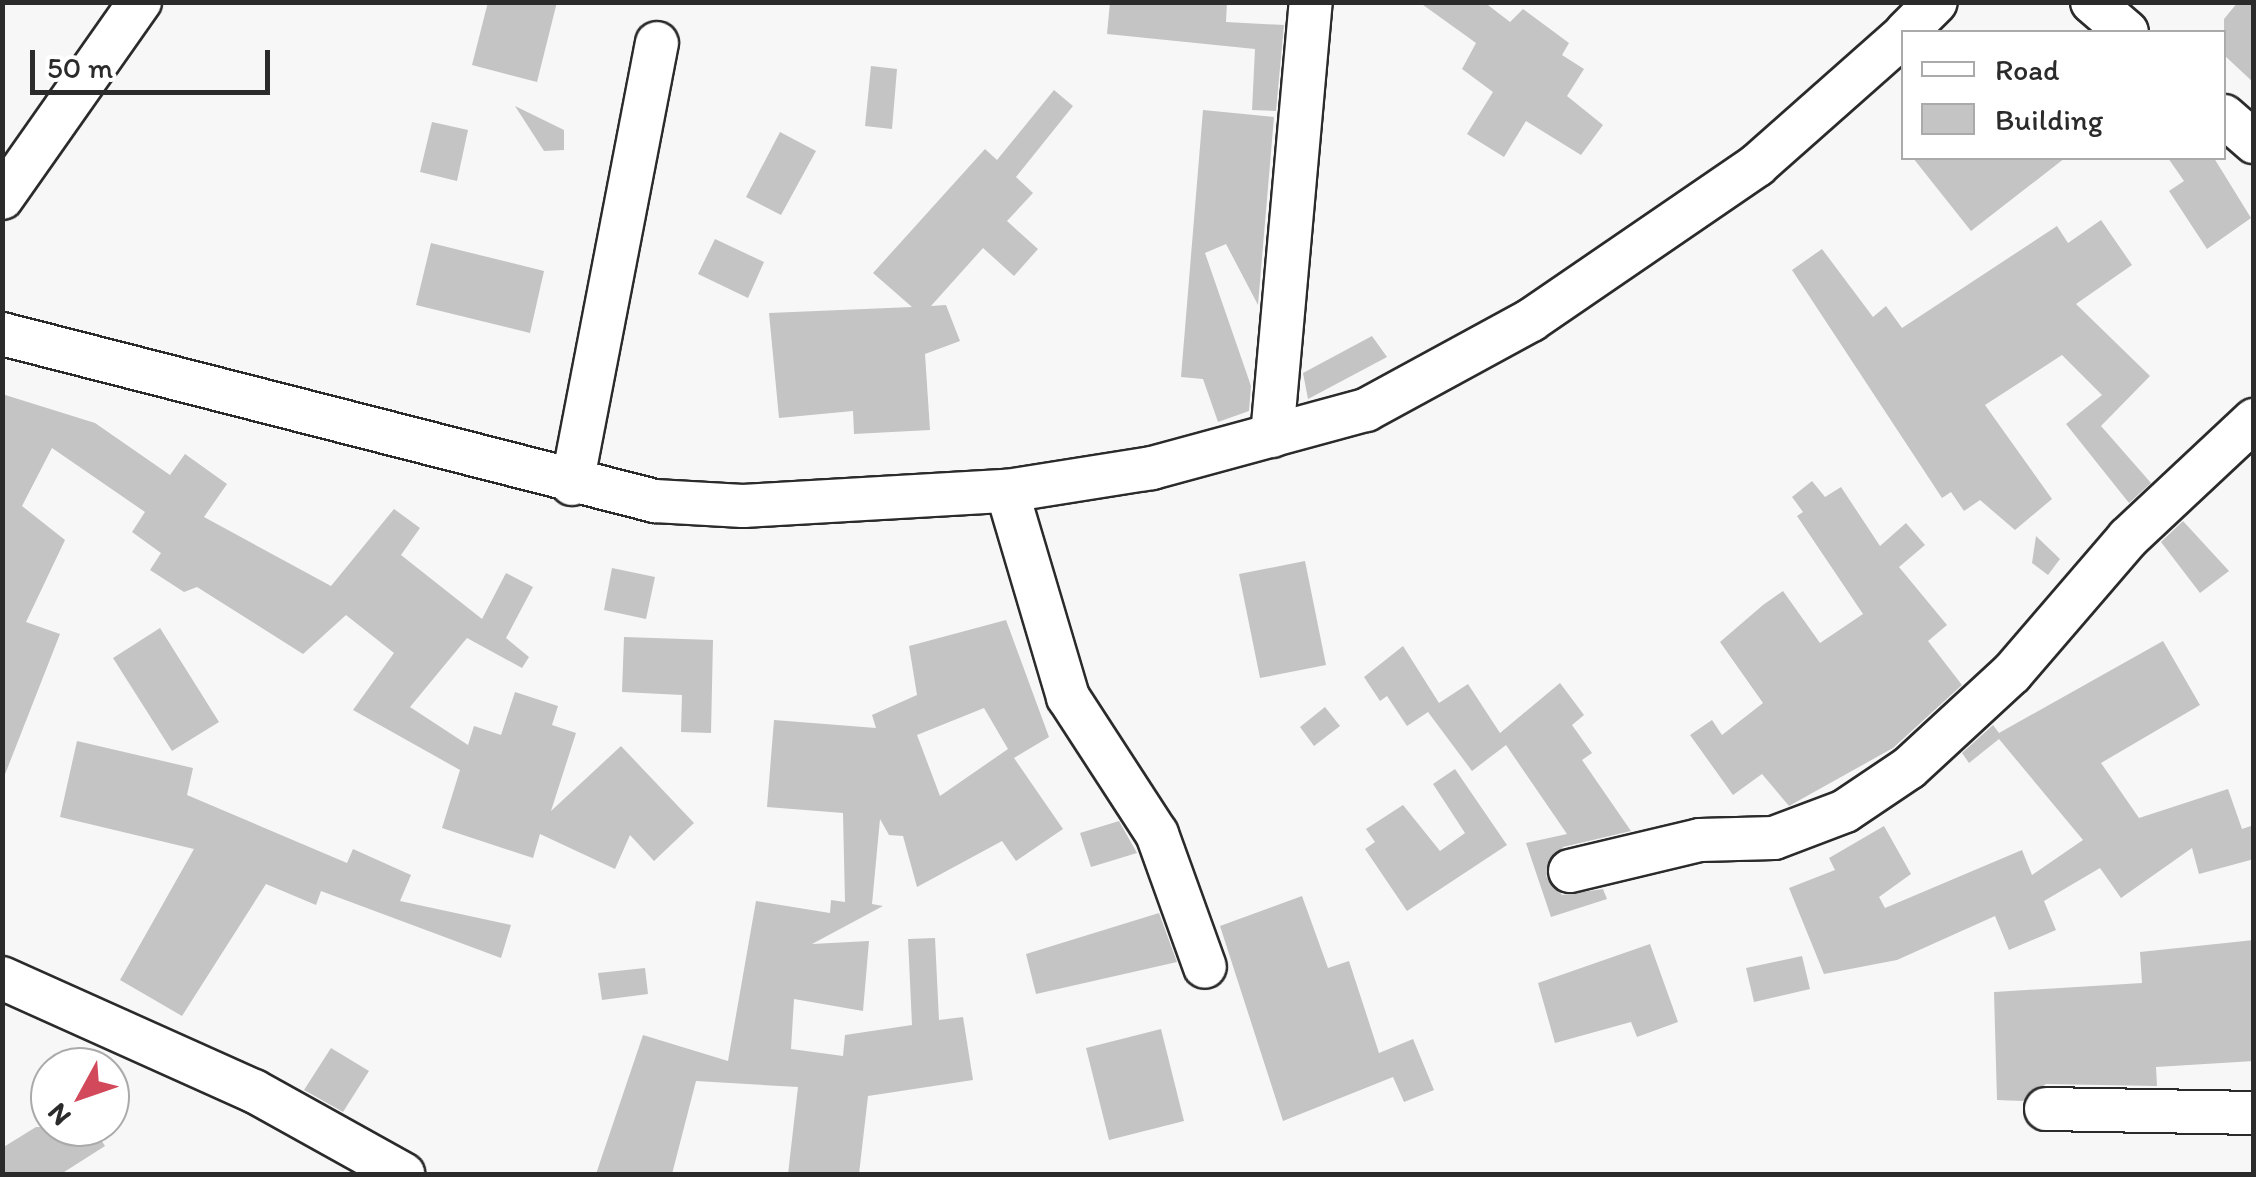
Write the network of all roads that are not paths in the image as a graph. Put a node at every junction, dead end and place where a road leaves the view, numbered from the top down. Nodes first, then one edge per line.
1 (140, 2) edge
2 (1310, 2) edge
3 (1936, 2) edge
4 (2092, 2) edge
5 (1909, 30) edge
6 (2125, 30) edge
7 (1901, 38) edge
8 (657, 44) dead end
9 (2226, 118) edge
10 (2254, 142) edge
11 (2, 198) edge
12 (2, 334) edge
13 (2254, 420) edge
14 (1272, 436) junction
15 (572, 484) junction
16 (1007, 491) junction
17 (1570, 870) dead end
18 (1205, 967) dead end
19 (2, 978) edge
20 (2046, 1109) dead end
21 (2254, 1112) edge
22 (403, 1174) edge

1 - 11 street
2 - 14 street
3 - 5 street
4 - 6 street
7 - 14 street
8 - 15 street
9 - 10 street
12 - 15 street
13 - 17 street
14 - 16 street
15 - 16 street
16 - 18 street
19 - 22 street
20 - 21 street

